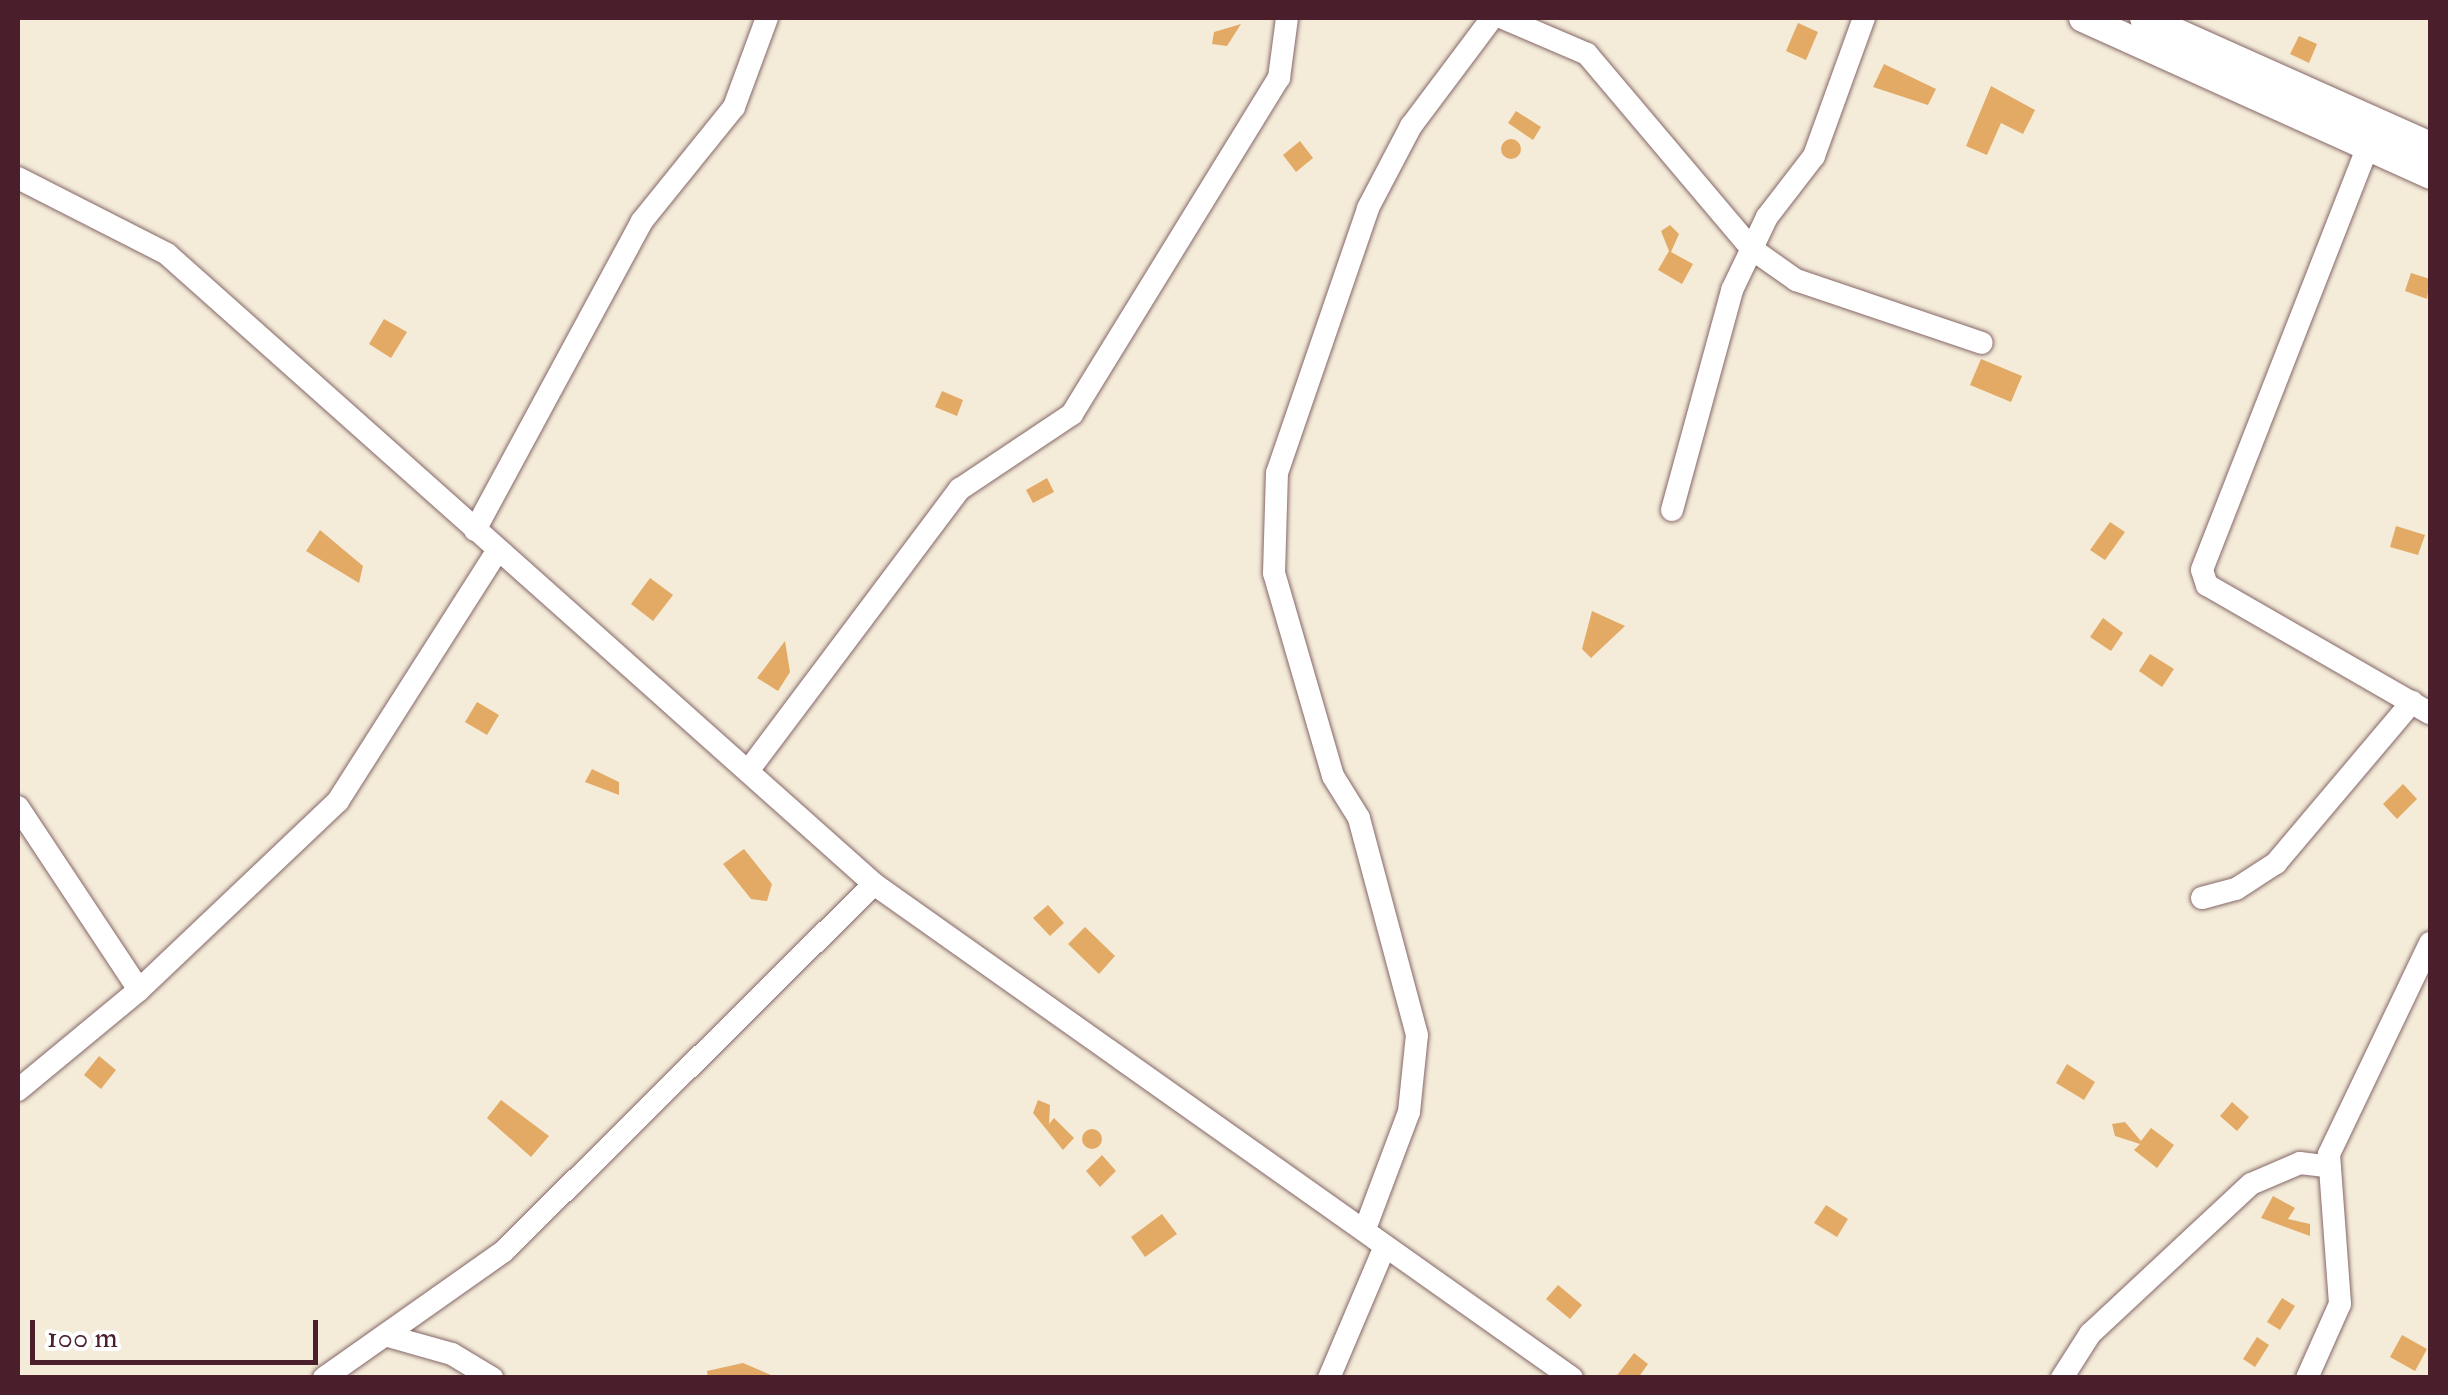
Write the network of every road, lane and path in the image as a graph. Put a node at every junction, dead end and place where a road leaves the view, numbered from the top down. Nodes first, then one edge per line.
1 (767, 18) edge
2 (1287, 18) edge
3 (1492, 18) edge
4 (1503, 18) edge
5 (1864, 18) edge
6 (2083, 18) edge
7 (2144, 18) edge
8 (2368, 146) junction
9 (2430, 146) edge
10 (2430, 175) edge
11 (18, 178) edge
12 (1752, 248) junction
13 (1982, 342) dead end
14 (1672, 510) dead end
15 (475, 530) junction
16 (498, 550) junction
17 (2421, 708) edge
18 (752, 766) junction
19 (18, 808) edge
20 (874, 884) junction
21 (2202, 898) dead end
22 (2430, 943) edge
23 (139, 990) junction
24 (18, 1090) edge
25 (2326, 1166) junction
26 (1366, 1229) junction
27 (1385, 1246) junction
28 (388, 1336) junction
29 (324, 1378) edge
30 (492, 1378) edge
31 (1330, 1378) edge
32 (1572, 1378) edge
33 (2062, 1378) edge
34 (2306, 1378) edge

1 - 15 street
2 - 18 street
3 - 26 street
4 - 12 street
5 - 12 street
6 - 8 main road
7 - 9 main road
8 - 10 main road
8 - 17 street
11 - 15 street
12 - 13 street
12 - 14 street
15 - 16 street
16 - 18 street
16 - 23 street
17 - 21 street
18 - 20 street
19 - 23 street
20 - 26 street
20 - 28 street
22 - 25 street
23 - 24 street
25 - 33 street
25 - 34 street
26 - 27 street
27 - 31 street
27 - 32 street
28 - 29 street
28 - 30 street

